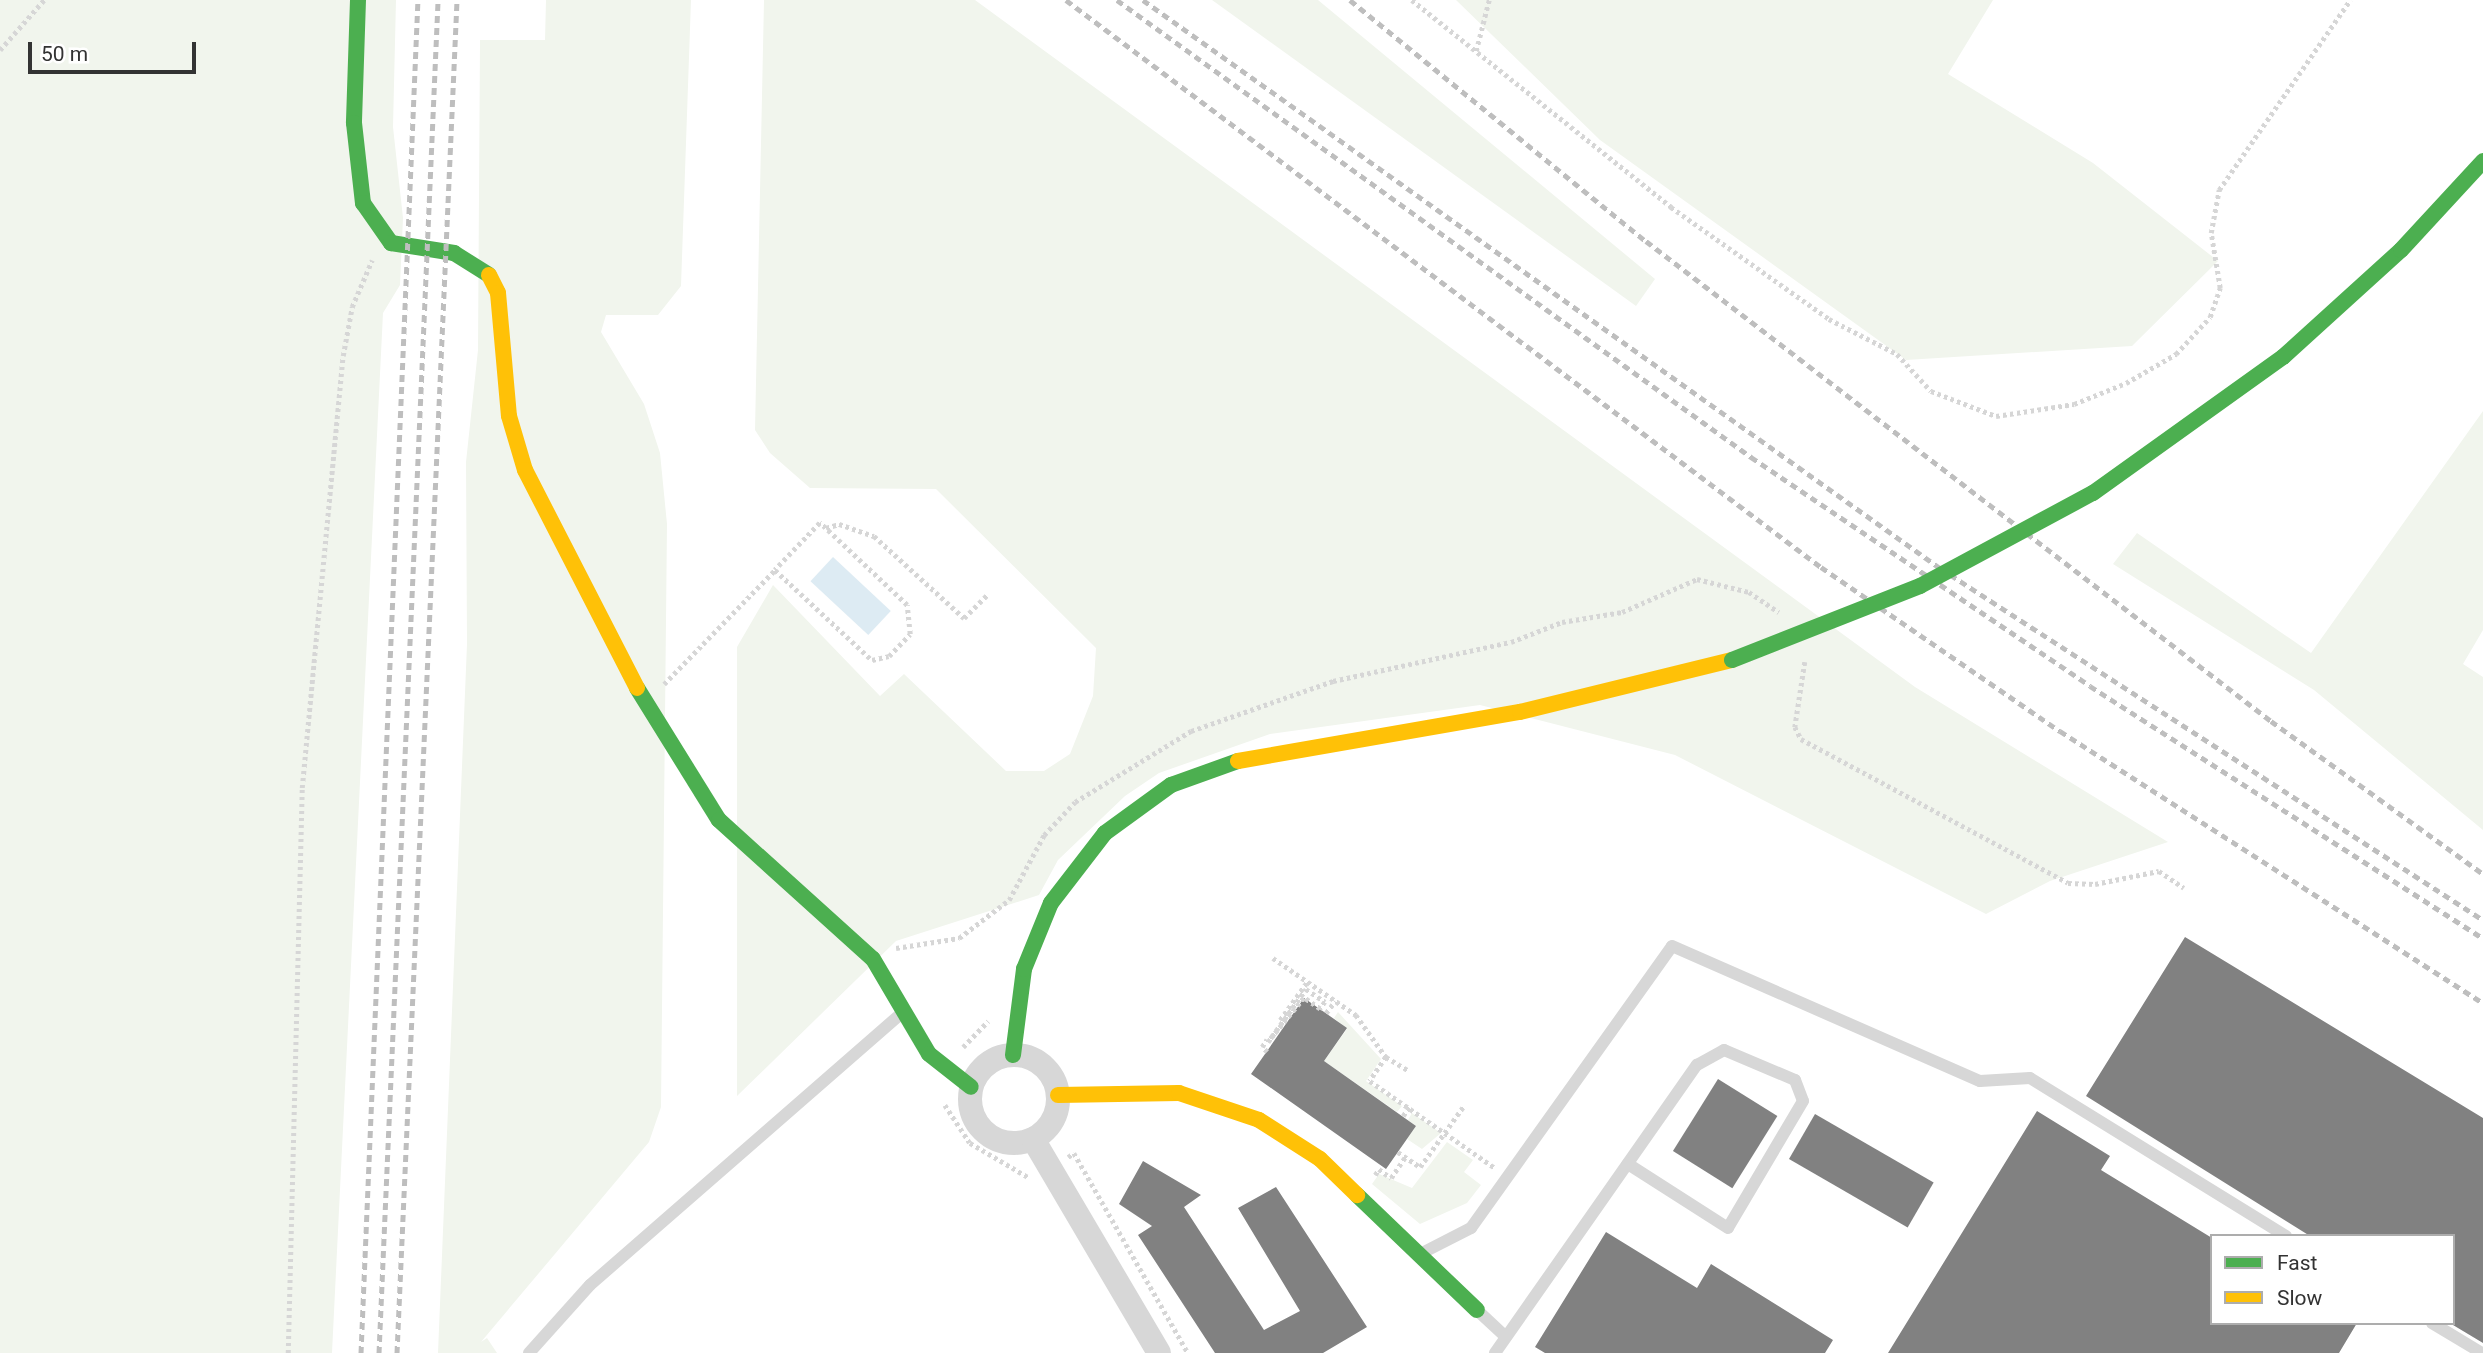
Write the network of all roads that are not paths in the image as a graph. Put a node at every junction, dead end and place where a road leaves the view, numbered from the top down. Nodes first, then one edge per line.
1 (358, 0) edge
2 (2483, 161) edge
3 (903, 1012) junction
4 (1013, 1055) junction
5 (971, 1087) junction
6 (1058, 1095) junction
7 (1034, 1139) junction
8 (1628, 1164) junction
9 (2283, 1234) edge
10 (1424, 1252) junction
11 (1477, 1310) joint
12 (2435, 1325) edge
13 (1506, 1337) junction
14 (529, 1353) edge
15 (1159, 1353) edge
16 (1495, 1353) edge
17 (2482, 1353) edge

1 - 3 street
2 - 4 street, bridge
3 - 5 street
3 - 14 lane
4 - 5 street
4 - 6 street
5 - 7 street
6 - 7 street
6 - 10 street
7 - 15 street
8 - 8 lane
8 - 13 lane
9 - 10 lane
10 - 11 street
11 - 13 lane
12 - 17 lane
13 - 16 lane

